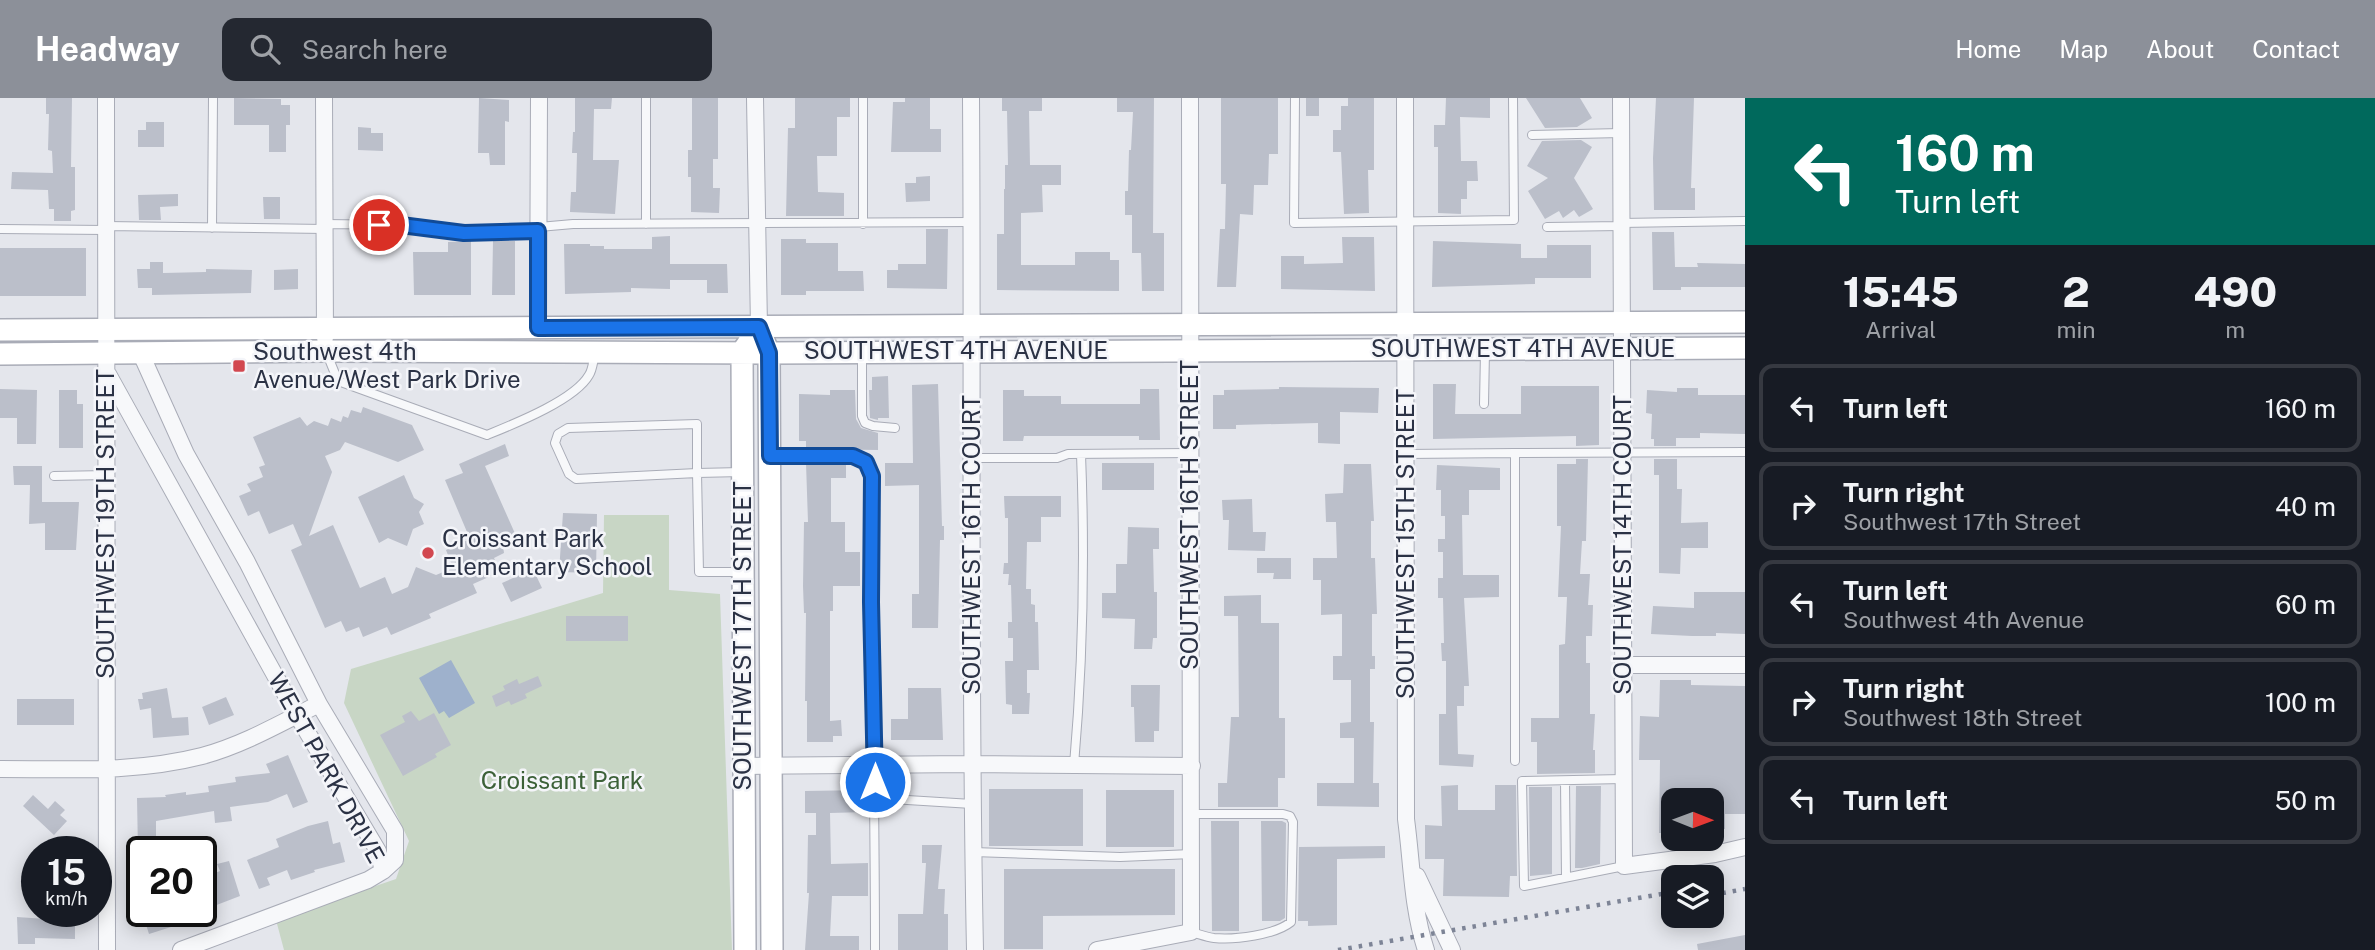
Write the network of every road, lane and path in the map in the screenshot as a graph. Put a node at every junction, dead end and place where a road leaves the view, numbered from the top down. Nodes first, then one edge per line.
1 (106, 98) edge
2 (213, 98) edge
3 (324, 98) edge
4 (539, 98) edge
5 (646, 98) edge
6 (755, 98) edge
7 (863, 98) edge
8 (971, 98) edge
9 (1190, 98) edge
10 (1295, 98) edge
11 (1405, 98) edge
12 (1513, 98) edge
13 (1621, 98) edge
14 (1621, 133) junction
15 (1532, 135) dead end
16 (1745, 221) edge
17 (972, 222) junction
18 (646, 223) junction
19 (757, 223) junction
20 (863, 223) junction
21 (1406, 223) junction
22 (1621, 225) junction
23 (325, 227) junction
24 (1547, 227) dead end
25 (106, 228) junction
26 (212, 228) junction
27 (0, 229) edge
28 (538, 229) junction
29 (1745, 322) edge
30 (1406, 323) junction
31 (1622, 323) junction
32 (1189, 325) junction
33 (973, 326) junction
34 (759, 327) junction
35 (538, 328) junction
36 (325, 329) junction
37 (0, 330) edge
38 (107, 330) junction
39 (1485, 348) junction
40 (1622, 348) junction
41 (1745, 348) edge
42 (1406, 349) junction
43 (1189, 350) junction
44 (326, 351) junction
45 (972, 351) junction
46 (595, 352) junction
47 (742, 352) junction
48 (862, 352) junction
49 (769, 353) junction
50 (0, 354) edge
51 (141, 354) junction
52 (107, 363) junction
53 (1485, 404) dead end
54 (895, 428) dead end
55 (1745, 452) edge
56 (1190, 453) junction
57 (1515, 453) junction
58 (1622, 453) junction
59 (1081, 454) junction
60 (1406, 454) junction
61 (770, 456) junction
62 (972, 458) junction
63 (743, 472) junction
64 (697, 473) junction
65 (107, 475) junction
66 (54, 476) dead end
67 (743, 572) junction
68 (1624, 665) junction
69 (1745, 665) edge
70 (319, 704) junction
71 (297, 715) junction
72 (1515, 761) dead end
73 (971, 764) junction
74 (771, 765) junction
75 (875, 765) junction
76 (1074, 765) junction
77 (744, 766) junction
78 (1192, 766) junction
79 (106, 768) junction
80 (0, 769) edge
81 (1623, 779) junction
82 (1564, 781) junction
83 (875, 798) junction
84 (972, 804) junction
85 (1192, 814) junction
86 (1745, 847) edge
87 (973, 852) junction
88 (1192, 854) junction
89 (1412, 864) junction
90 (1624, 866) junction
91 (383, 871) junction
92 (1566, 877) junction
93 (1191, 932) junction
94 (107, 950) edge
95 (181, 950) edge
96 (744, 950) edge
97 (772, 950) edge
98 (874, 950) edge
99 (975, 950) edge
100 (1097, 950) edge
101 (1426, 950) edge
102 (1452, 950) edge

1 - 25 street, SOUTHWEST 19TH STREET
2 - 26 lane
3 - 23 street
4 - 28 street
5 - 18 lane
6 - 19 street, SOUTHWEST 17TH STREET
7 - 20 lane
8 - 17 street, SOUTHWEST 16TH COURT
9 - 32 street, SOUTHWEST 16TH STREET
10 - 21 lane
11 - 21 street, SOUTHWEST 15TH STREET
12 - 21 lane
13 - 14 street, SOUTHWEST 14TH COURT
14 - 15 lane
14 - 22 street, SOUTHWEST 14TH COURT
16 - 22 lane
17 - 20 lane
17 - 33 street, SOUTHWEST 16TH COURT
18 - 19 lane
18 - 28 lane
19 - 20 lane
19 - 34 street, SOUTHWEST 17TH STREET
21 - 30 street, SOUTHWEST 15TH STREET
22 - 24 lane
22 - 31 street, SOUTHWEST 14TH COURT
23 - 26 lane
23 - 28 lane
23 - 36 street
25 - 26 lane
25 - 27 lane
25 - 38 street, SOUTHWEST 19TH STREET
28 - 35 street
29 - 31 main road, SOUTHWEST 4TH AVENUE
30 - 31 main road, SOUTHWEST 4TH AVENUE
30 - 32 main road, SOUTHWEST 4TH AVENUE
30 - 42 street, SOUTHWEST 15TH STREET
31 - 40 street, SOUTHWEST 14TH COURT
32 - 33 main road, SOUTHWEST 4TH AVENUE
32 - 43 street, SOUTHWEST 16TH STREET
33 - 34 main road, SOUTHWEST 4TH AVENUE
33 - 45 street, SOUTHWEST 16TH COURT
34 - 35 main road, SOUTHWEST 4TH AVENUE
34 - 47 main road
34 - 49 main road, SOUTHWEST 17TH STREET
35 - 36 main road, SOUTHWEST 4TH AVENUE
36 - 38 main road, SOUTHWEST 4TH AVENUE
36 - 44 street
37 - 38 main road, SOUTHWEST 4TH AVENUE
38 - 52 street, SOUTHWEST 19TH STREET
39 - 40 main road, SOUTHWEST 4TH AVENUE
39 - 42 main road, SOUTHWEST 4TH AVENUE
39 - 53 lane
40 - 41 main road, SOUTHWEST 4TH AVENUE
40 - 58 street, SOUTHWEST 14TH COURT
42 - 43 main road, SOUTHWEST 4TH AVENUE
42 - 60 street, SOUTHWEST 15TH STREET
43 - 45 main road, SOUTHWEST 4TH AVENUE
43 - 56 street, SOUTHWEST 16TH STREET
44 - 46 main road, SOUTHWEST 4TH AVENUE
44 - 46 lane
44 - 51 main road, SOUTHWEST 4TH AVENUE
45 - 48 main road, SOUTHWEST 4TH AVENUE
45 - 62 street, SOUTHWEST 16TH COURT
46 - 47 main road, SOUTHWEST 4TH AVENUE
47 - 49 main road, SOUTHWEST 4TH AVENUE
47 - 63 main road, SOUTHWEST 17TH STREET
48 - 49 main road, SOUTHWEST 4TH AVENUE
48 - 54 lane
49 - 61 main road, SOUTHWEST 17TH STREET
50 - 52 main road, SOUTHWEST 4TH AVENUE
51 - 52 main road, SOUTHWEST 4TH AVENUE
51 - 70 street, WEST PARK DRIVE
52 - 65 street, SOUTHWEST 19TH STREET
52 - 71 street, WEST PARK DRIVE
55 - 58 lane
56 - 59 lane
56 - 78 street, SOUTHWEST 16TH STREET
57 - 58 lane
57 - 60 lane
57 - 72 lane
58 - 68 street, SOUTHWEST 14TH COURT
59 - 62 lane
59 - 76 lane
60 - 89 street, SOUTHWEST 15TH STREET
61 - 74 main road, SOUTHWEST 17TH STREET
61 - 75 lane
62 - 73 street, SOUTHWEST 16TH COURT
63 - 64 lane
63 - 67 main road, SOUTHWEST 17TH STREET
64 - 64 lane
64 - 67 lane
65 - 66 lane
65 - 79 street, SOUTHWEST 19TH STREET
67 - 77 main road, SOUTHWEST 17TH STREET
68 - 69 street
68 - 81 street, SOUTHWEST 14TH COURT
70 - 71 street
70 - 91 street, WEST PARK DRIVE
71 - 79 street
71 - 91 street, WEST PARK DRIVE
73 - 75 street
73 - 76 street
73 - 84 street, SOUTHWEST 16TH COURT
74 - 75 street
74 - 77 street
74 - 97 main road, SOUTHWEST 17TH STREET
75 - 83 lane
76 - 78 street
77 - 96 main road, SOUTHWEST 17TH STREET
78 - 85 street, SOUTHWEST 16TH STREET
79 - 80 street
79 - 94 street, SOUTHWEST 19TH STREET
81 - 82 lane
81 - 90 street, SOUTHWEST 14TH COURT
82 - 92 lane
82 - 92 lane
83 - 84 lane
83 - 98 lane
84 - 87 street, SOUTHWEST 16TH COURT
85 - 88 street, SOUTHWEST 16TH STREET
85 - 93 lane
86 - 90 street
87 - 88 lane
87 - 99 street, SOUTHWEST 16TH COURT
88 - 93 street, SOUTHWEST 16TH STREET
89 - 101 street, SOUTHWEST 15TH STREET
89 - 102 street, SOUTHWEST 15TH STREET
90 - 92 lane
91 - 95 street
93 - 100 street

